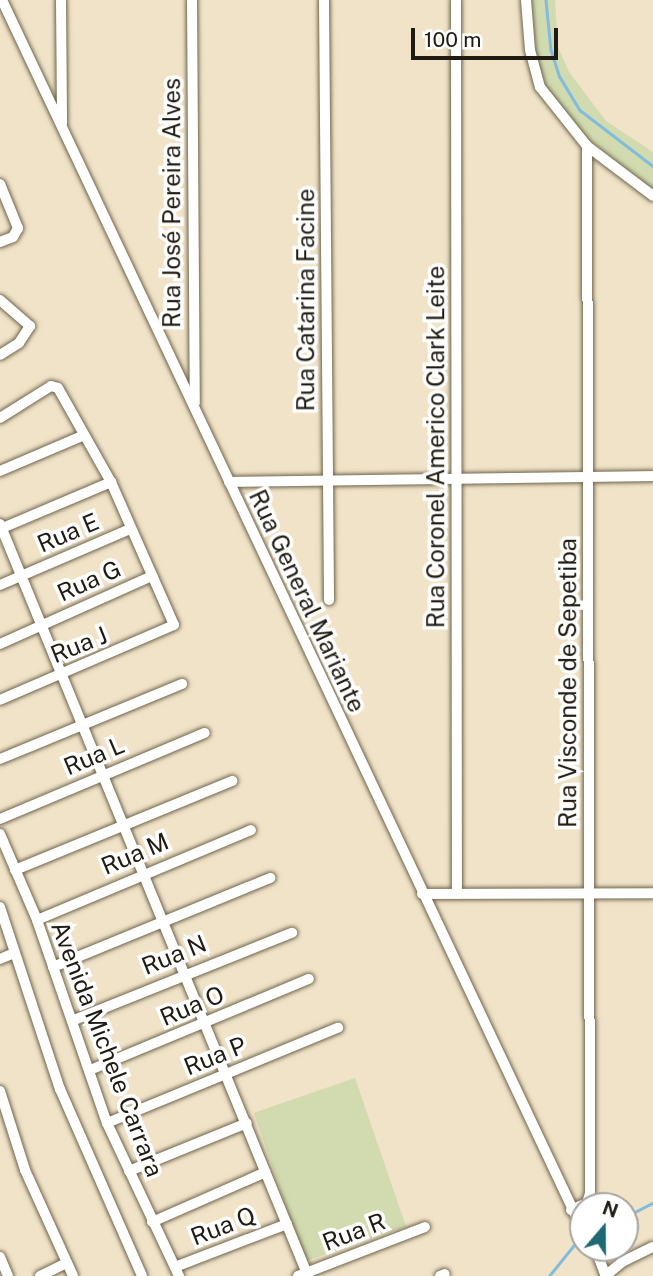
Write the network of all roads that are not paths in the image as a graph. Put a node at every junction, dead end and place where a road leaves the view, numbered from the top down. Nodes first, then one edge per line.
1 (2, 0) edge
2 (61, 0) edge
3 (192, 0) edge
4 (324, 0) edge
5 (456, 0) edge
6 (526, 0) edge
7 (62, 126) junction
8 (587, 146) junction
9 (0, 184) edge
10 (653, 196) edge
11 (0, 242) edge
12 (0, 300) edge
13 (0, 355) edge
14 (195, 407) junction
15 (0, 418) edge
16 (82, 436) junction
17 (0, 471) edge
18 (587, 476) junction
19 (653, 476) edge
20 (328, 480) junction
21 (458, 480) junction
22 (111, 482) junction
23 (229, 482) junction
24 (1, 527) edge
25 (130, 529) junction
26 (22, 576) junction
27 (152, 576) junction
28 (0, 584) edge
29 (329, 600) dead end
30 (42, 625) junction
31 (0, 644) edge
32 (62, 675) junction
33 (182, 684) dead end
34 (0, 700) edge
35 (82, 727) junction
36 (205, 733) dead end
37 (0, 759) edge
38 (103, 774) junction
39 (232, 781) dead end
40 (0, 819) edge
41 (123, 825) junction
42 (251, 830) dead end
43 (0, 834) edge
44 (15, 870) junction
45 (144, 872) junction
46 (270, 878) dead end
47 (653, 892) edge
48 (590, 893) junction
49 (422, 894) junction
50 (457, 894) junction
51 (0, 907) edge
52 (37, 920) junction
53 (164, 920) junction
54 (292, 933) dead end
55 (14, 953) junction
56 (0, 958) edge
57 (53, 967) junction
58 (186, 972) junction
59 (309, 979) dead end
60 (74, 1020) junction
61 (205, 1023) junction
62 (338, 1028) dead end
63 (90, 1070) junction
64 (226, 1074) junction
65 (0, 1091) edge
66 (107, 1122) junction
67 (247, 1123) junction
68 (129, 1171) junction
69 (266, 1172) junction
70 (590, 1192) edge
71 (569, 1206) edge
72 (152, 1222) junction
73 (287, 1224) junction
74 (425, 1227) dead end
75 (653, 1247) edge
76 (0, 1257) edge
77 (67, 1263) junction
78 (177, 1272) edge
79 (304, 1275) edge
80 (605, 1275) edge
81 (8, 1276) edge
82 (40, 1276) edge
83 (73, 1276) edge
84 (142, 1276) edge

1 - 7 street, Rua General Mariante
2 - 7 street
3 - 14 street, Rua José Pereira Alves
4 - 20 street, Rua Catarina Facine
5 - 21 street, Rua Coronel Americo Clark Leite
6 - 8 street
7 - 14 street, Rua General Mariante
8 - 10 street
8 - 18 street, Rua Visconde de Sepetiba
9 - 11 street
12 - 13 street
14 - 23 street, Rua General Mariante
15 - 16 street
16 - 17 street
16 - 22 street
18 - 19 street
18 - 21 street
18 - 48 street, Rua Visconde de Sepetiba
20 - 21 street
20 - 23 street
20 - 29 street, Rua Catarina Facine
21 - 50 street, Rua Coronel Americo Clark Leite
22 - 24 street
22 - 25 street
23 - 49 street, Rua General Mariante
24 - 26 street
25 - 26 street, Rua E
25 - 27 street
26 - 28 street, Rua E
26 - 30 street
27 - 30 street, Rua G
27 - 32 street, Rua J
30 - 31 street, Rua G
30 - 32 street
32 - 34 street, Rua J
32 - 35 street
33 - 35 street
35 - 37 street
35 - 38 street
36 - 38 street, Rua L
38 - 40 street, Rua L
38 - 41 street
39 - 41 street
41 - 44 street
41 - 45 street
42 - 45 street, Rua M
43 - 44 street, Avenida Michele Carrara
44 - 52 street, Avenida Michele Carrara
45 - 52 street, Rua M
45 - 53 street
46 - 53 street
47 - 48 street
48 - 50 street
48 - 70 street, Rua Visconde de Sepetiba
49 - 50 street
49 - 71 street, Rua General Mariante
51 - 55 street
52 - 57 street, Avenida Michele Carrara
53 - 57 street
53 - 58 street
54 - 58 street, Rua N
55 - 56 street
55 - 84 street
57 - 60 street, Avenida Michele Carrara
58 - 60 street, Rua N
58 - 61 street
59 - 61 street, Rua O
60 - 63 street, Avenida Michele Carrara
61 - 63 street, Rua O
61 - 64 street
62 - 64 street, Rua P
63 - 66 street, Avenida Michele Carrara
64 - 66 street, Rua P
64 - 67 street
65 - 77 street
66 - 68 street, Avenida Michele Carrara
67 - 68 street
67 - 69 street
68 - 72 street, Avenida Michele Carrara
69 - 72 street
69 - 73 street
72 - 78 street, Avenida Michele Carrara
73 - 78 street, Rua Q
73 - 79 street
74 - 79 street, Rua R
75 - 80 street
76 - 81 street
77 - 82 street
77 - 83 street

